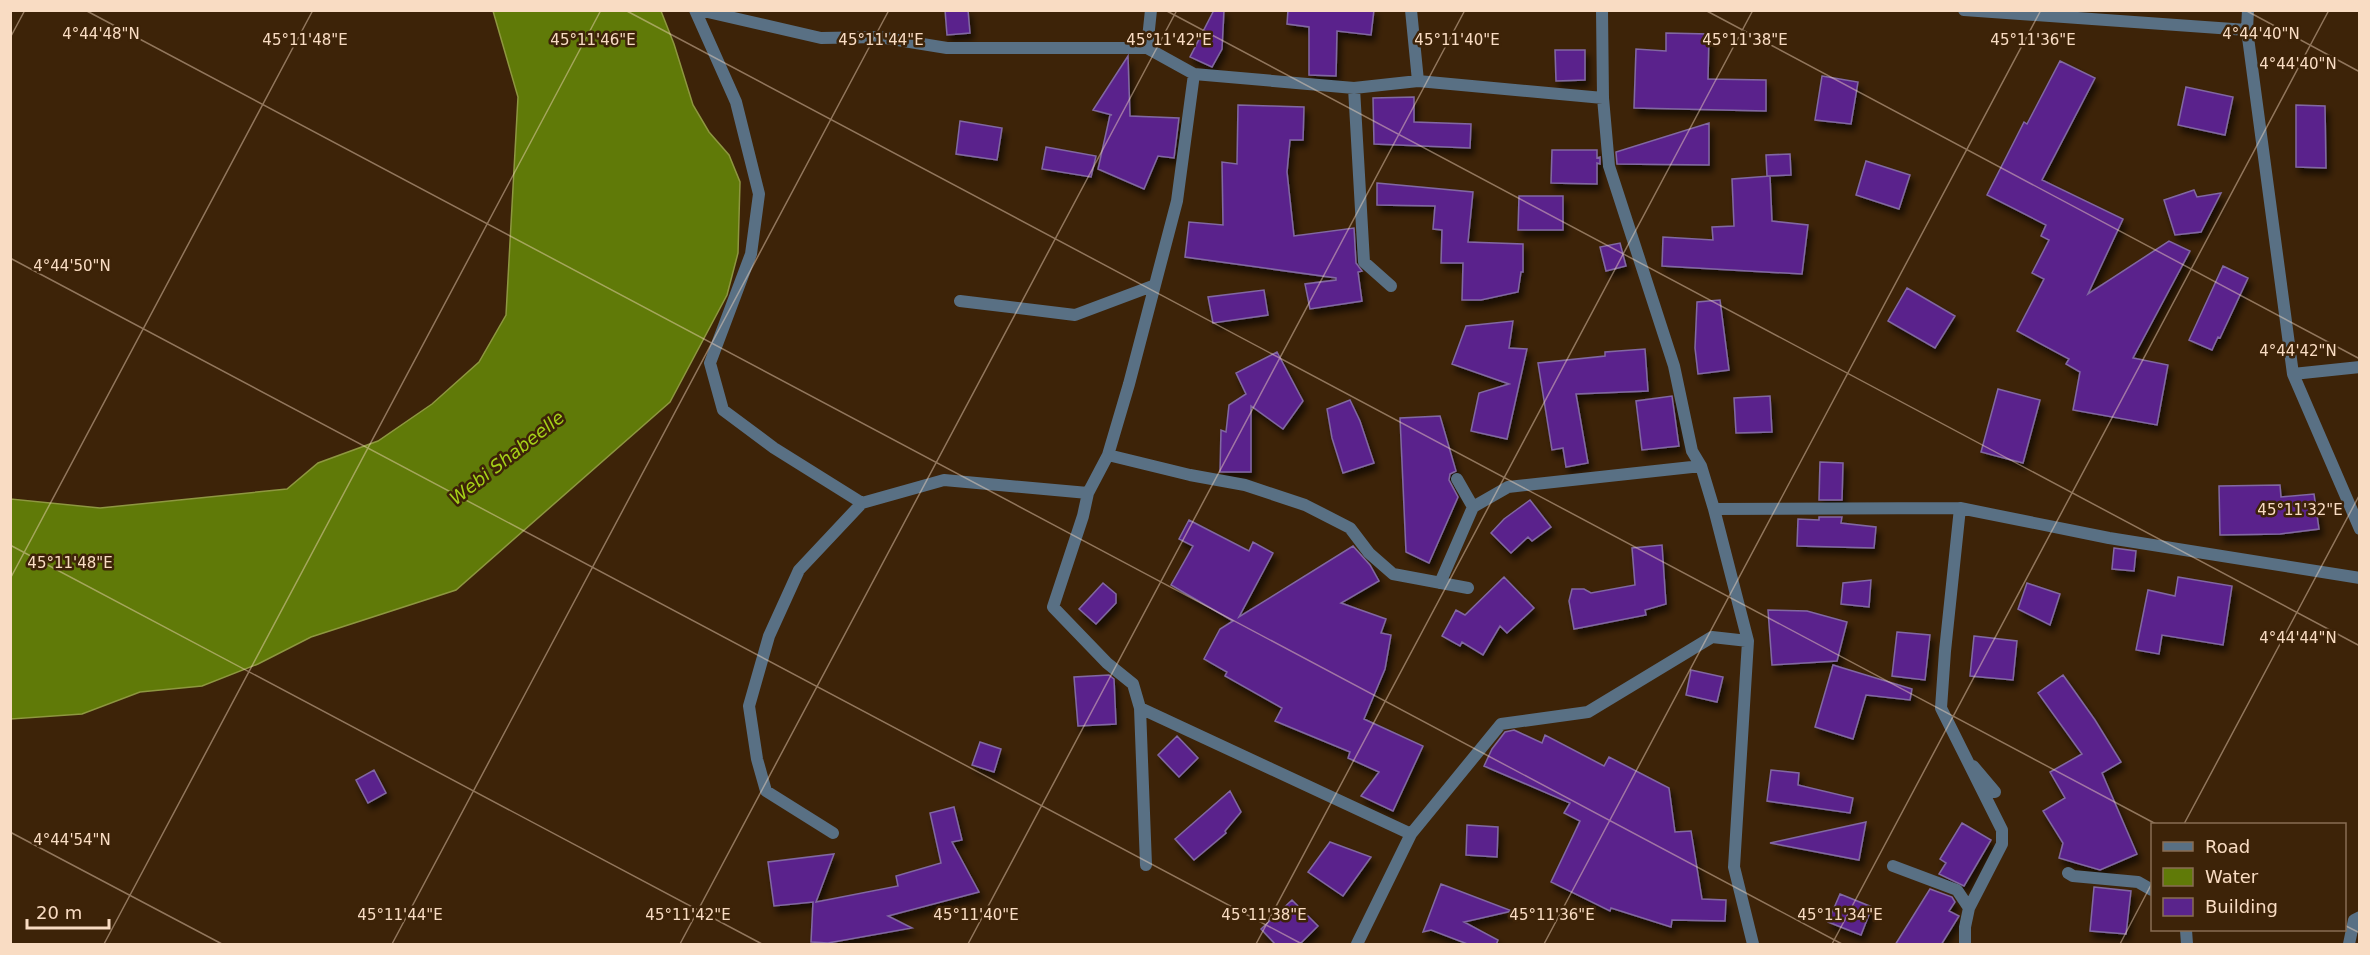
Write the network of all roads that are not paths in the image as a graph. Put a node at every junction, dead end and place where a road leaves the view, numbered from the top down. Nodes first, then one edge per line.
1 (697, 10) edge
2 (1151, 10) edge
3 (1411, 10) edge
4 (1602, 10) edge
5 (1964, 10) edge
6 (2248, 10) edge
7 (2247, 30) junction
8 (1148, 48) junction
9 (1194, 74) junction
10 (1418, 81) junction
11 (1354, 88) junction
12 (1603, 98) junction
13 (1155, 285) junction
14 (1391, 286) dead end
15 (960, 301) dead end
16 (2360, 367) edge
17 (2293, 374) junction
18 (1108, 454) junction
19 (1701, 466) junction
20 (1457, 479) dead end
21 (1088, 493) junction
22 (862, 503) junction
23 (1473, 507) junction
24 (1960, 508) junction
25 (1714, 509) junction
26 (2360, 529) edge
27 (2360, 578) edge
28 (1440, 583) junction
29 (1468, 588) dead end
30 (1748, 642) junction
31 (1140, 708) junction
32 (1965, 755) junction
33 (1995, 792) dead end
34 (833, 833) dead end
35 (1411, 834) junction
36 (1146, 865) dead end
37 (1893, 866) dead end
38 (2068, 873) dead end
39 (2151, 889) edge
40 (1969, 908) junction
41 (2360, 917) edge
42 (1752, 944) edge
43 (1357, 945) edge
44 (1965, 945) edge
45 (2349, 945) edge

1 - 8 street
1 - 22 street
2 - 8 street
3 - 10 street
4 - 12 street
5 - 7 street
6 - 7 street
7 - 17 street
8 - 9 street
9 - 11 street
9 - 13 street
10 - 11 street
10 - 12 street
11 - 14 street
12 - 19 street
13 - 15 street
13 - 18 street
16 - 17 street
17 - 26 street
18 - 21 street
18 - 28 street
19 - 23 street
19 - 25 street
20 - 23 street
21 - 22 street
21 - 31 street
22 - 34 street
23 - 28 street
24 - 25 street
24 - 27 street
24 - 32 street
25 - 30 street
28 - 29 street
30 - 35 street
30 - 42 street
31 - 35 street
31 - 36 street
32 - 33 street
32 - 40 street
35 - 43 street
37 - 40 street
38 - 39 street
40 - 44 street
41 - 45 street

